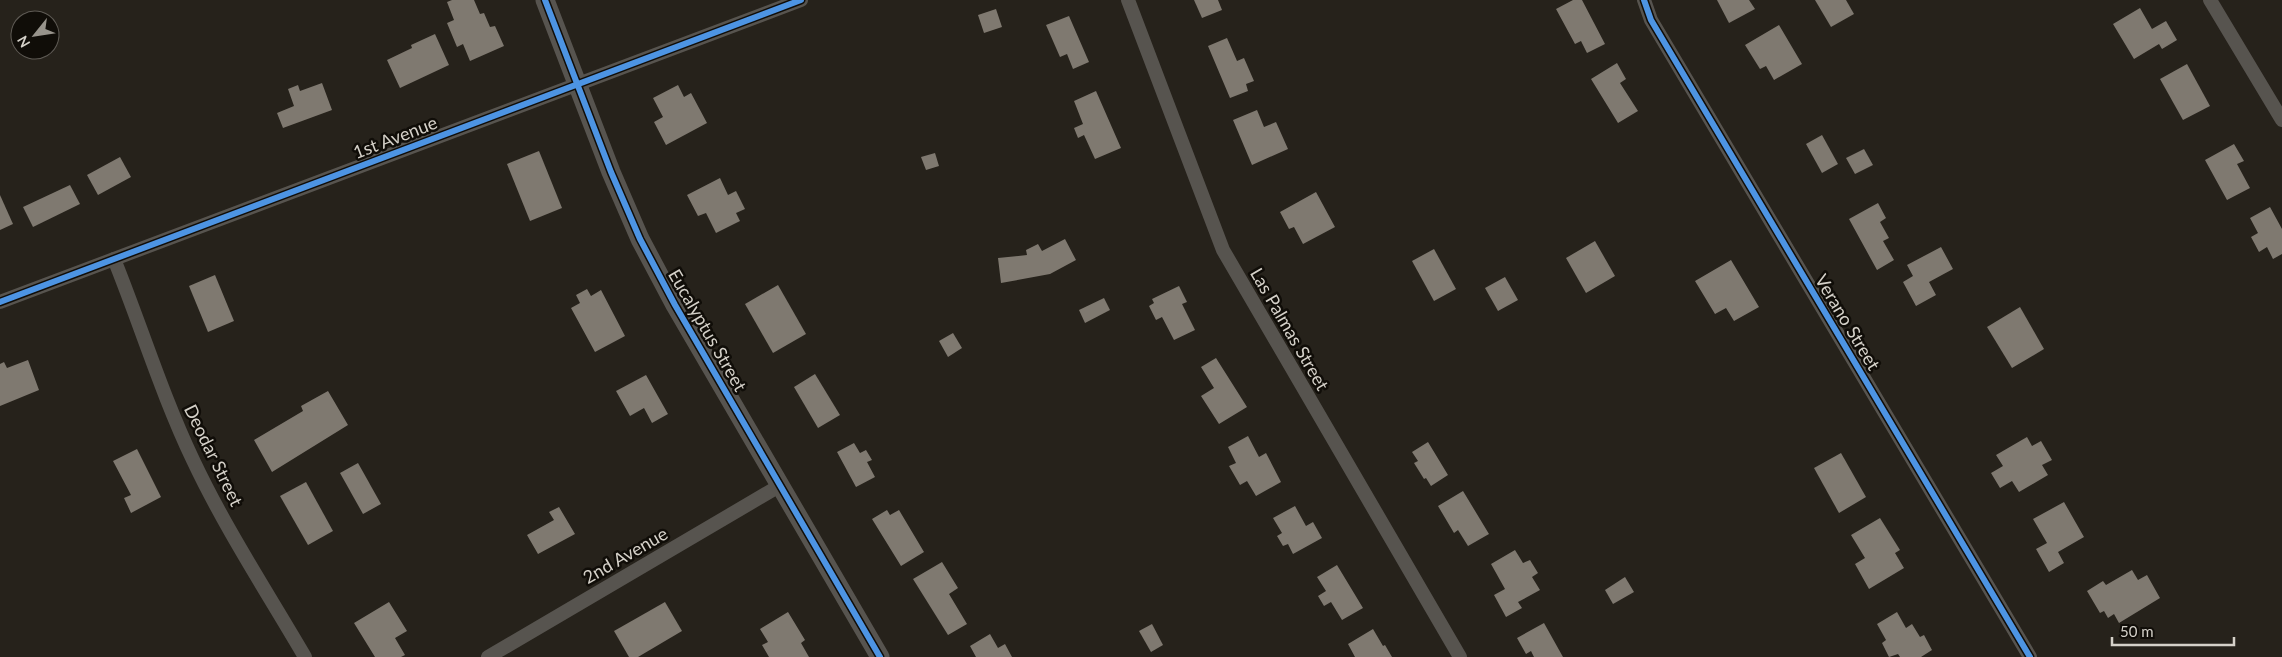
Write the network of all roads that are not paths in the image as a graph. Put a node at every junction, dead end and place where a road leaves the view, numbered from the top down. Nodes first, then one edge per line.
1 (544, 0) edge
2 (801, 0) edge
3 (1128, 0) edge
4 (1644, 0) edge
5 (2210, 0) edge
6 (577, 84) junction
7 (2282, 120) edge
8 (114, 259) junction
9 (0, 302) edge
10 (781, 485) junction
11 (305, 657) edge
12 (488, 657) edge
13 (880, 657) edge
14 (1460, 657) edge
15 (2030, 657) edge

1 - 6 main road, Eucalyptus Street
2 - 6 street, 1st Avenue
3 - 14 street, Las Palmas Street
4 - 15 street, Verano Street
5 - 7 street
6 - 8 street, 1st Avenue
6 - 10 main road, Eucalyptus Street
8 - 9 street, 1st Avenue
8 - 11 street, Deodar Street
10 - 12 street, 2nd Avenue
10 - 13 main road, Eucalyptus Street

